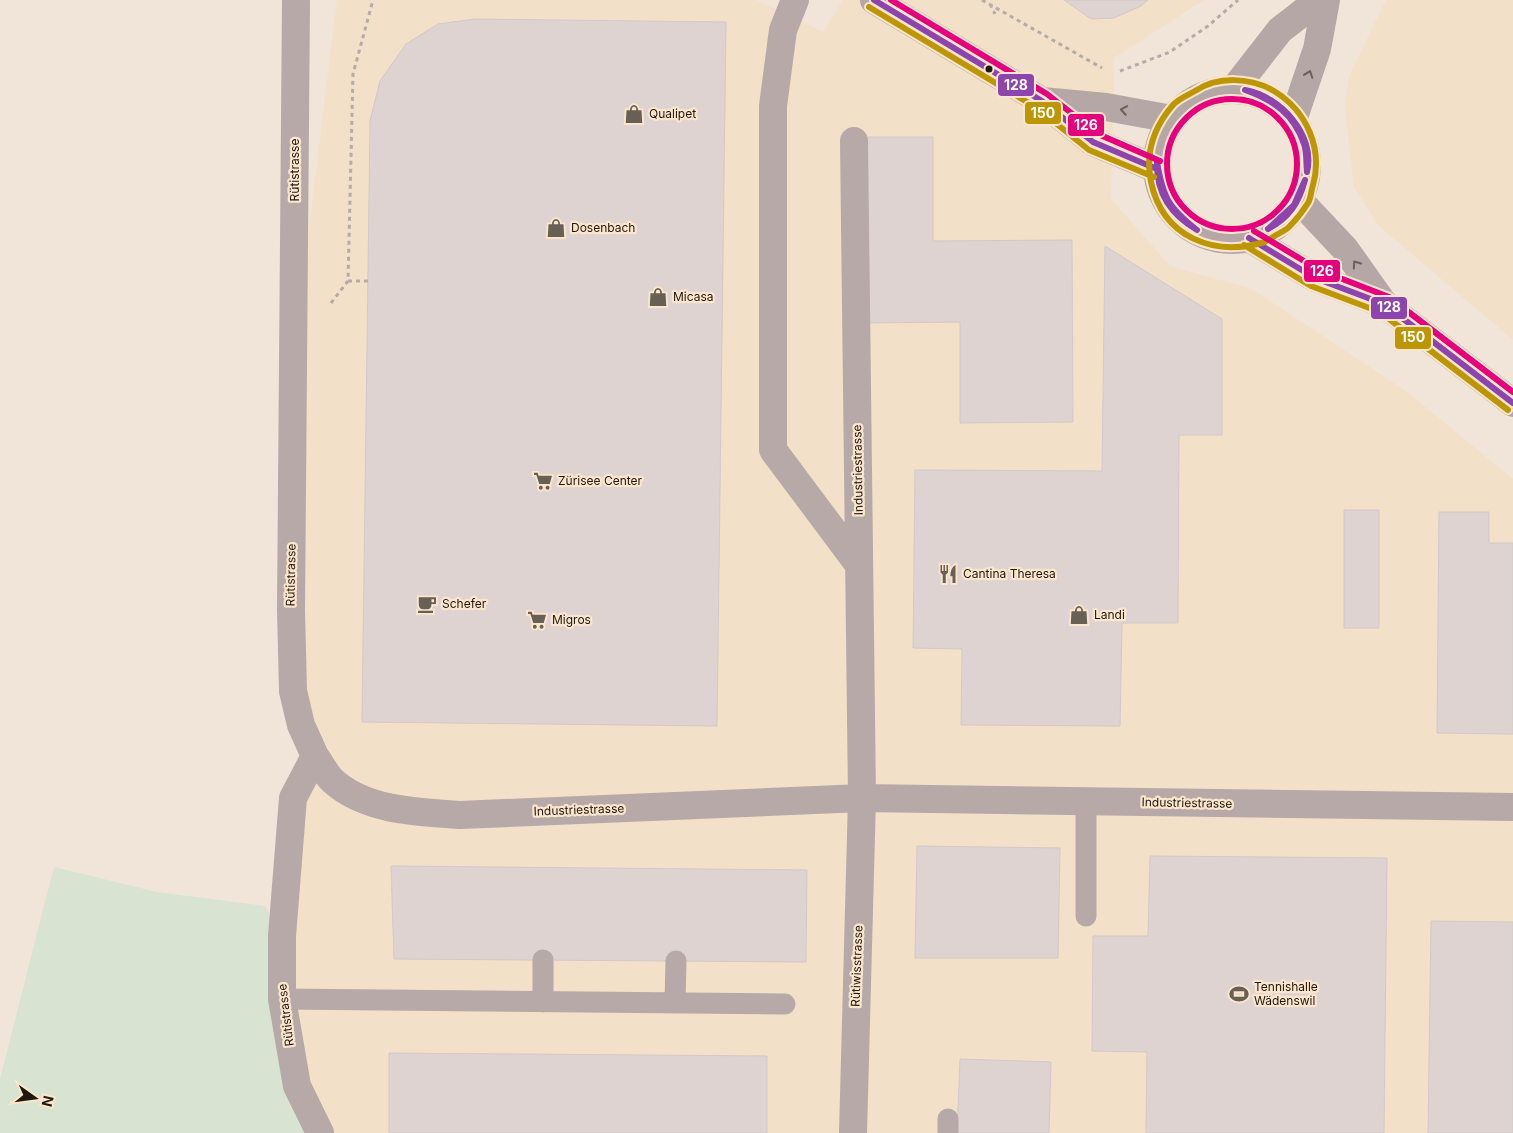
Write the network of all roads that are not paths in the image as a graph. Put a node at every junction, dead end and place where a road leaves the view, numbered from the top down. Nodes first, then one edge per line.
1 (296, 0) edge
2 (795, 0) edge
3 (874, 0) edge
4 (1319, 0) edge
5 (1326, 0) edge
6 (1234, 89) junction
7 (1042, 101) junction
8 (1172, 119) junction
9 (1293, 120) junction
10 (854, 141) dead end
11 (1157, 168) junction
12 (1299, 200) junction
13 (1249, 238) junction
14 (1384, 304) junction
15 (1513, 403) edge
16 (859, 565) junction
17 (315, 756) junction
18 (862, 798) junction
19 (1086, 802) junction
20 (1513, 807) edge
21 (1086, 916) dead end
22 (544, 960) dead end
23 (676, 961) dead end
24 (282, 998) junction
25 (543, 1002) junction
26 (675, 1003) junction
27 (785, 1004) dead end
28 (320, 1133) edge
29 (853, 1133) edge

1 - 17 street, Rütistrasse
2 - 16 street
3 - 7 main road
4 - 6 main road
9 -> 5 main road
6 - 8 main road
6 - 9 main road
8 -> 7 main road
7 - 11 main road
8 - 11 main road
9 - 12 main road
10 - 16 street, Industriestrasse
11 - 13 main road
12 - 13 main road
14 -> 12 main road
13 - 14 main road
14 - 15 main road
16 - 18 street, Industriestrasse
17 - 18 street, Industriestrasse
17 - 24 street, Rütistrasse
18 - 19 street, Industriestrasse
18 - 29 street, Rütiwisstrasse
19 - 20 street, Industriestrasse
19 - 21 lane
22 - 25 lane
23 - 26 lane
24 - 25 lane
24 - 28 street, Rütistrasse
25 - 26 lane
26 - 27 lane

